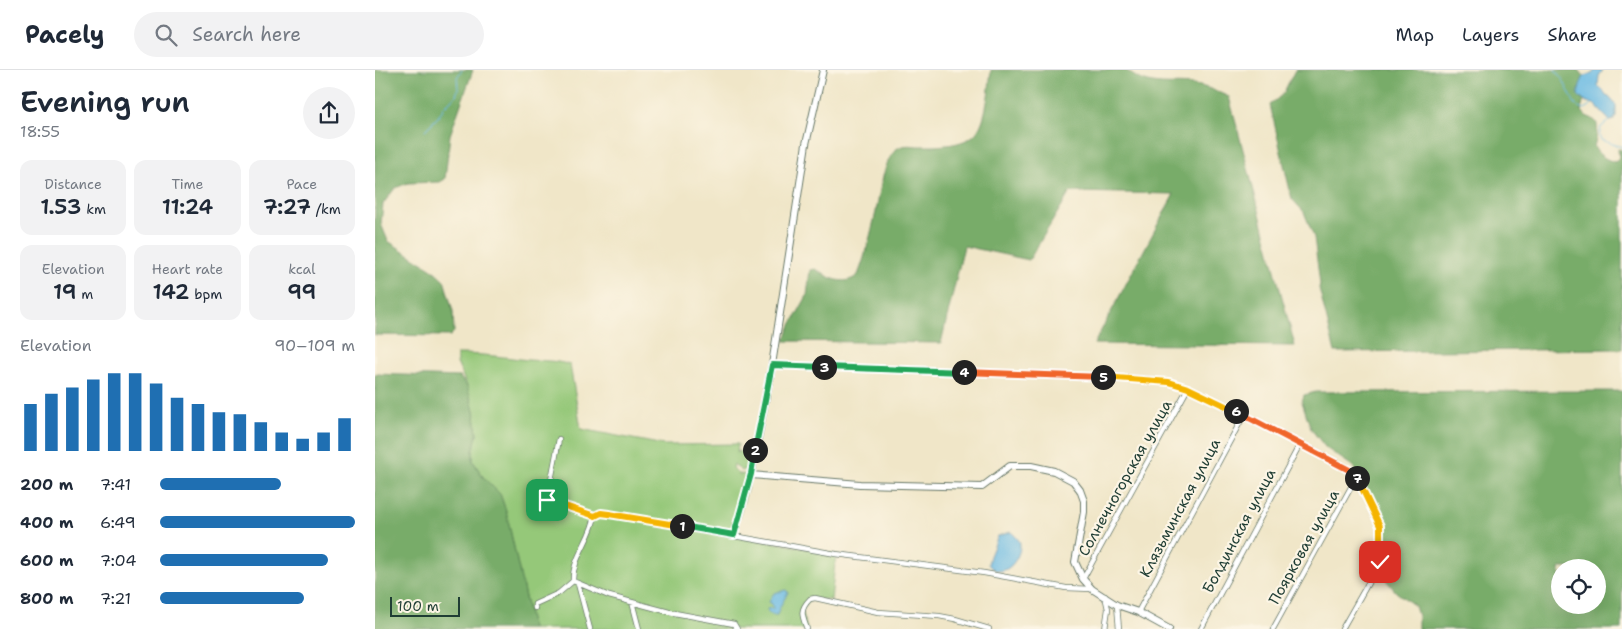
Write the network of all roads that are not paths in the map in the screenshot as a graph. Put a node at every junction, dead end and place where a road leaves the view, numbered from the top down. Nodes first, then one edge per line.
1 (823, 70) edge
2 (772, 365) junction
3 (1188, 388) junction
4 (1244, 415) junction
5 (559, 439) dead end
6 (1300, 444) junction
7 (751, 474) junction
8 (1357, 478) junction
9 (595, 516) junction
10 (734, 535) junction
11 (1083, 579) junction
12 (573, 581) junction
13 (578, 584) junction
14 (1092, 588) junction
15 (1105, 596) junction
16 (632, 602) junction
17 (1117, 605) junction
18 (535, 608) dead end
19 (1138, 612) junction
20 (973, 627) edge
21 (590, 629) edge
22 (639, 629) edge
23 (737, 629) edge
24 (807, 629) edge
25 (989, 629) edge
26 (1105, 629) edge
27 (1119, 629) edge
28 (1169, 629) edge
29 (1201, 629) edge
30 (1273, 629) edge
31 (1342, 629) edge

1 - 2 street
2 - 3 street
2 - 7 street
3 - 4 street
3 - 11 street, Солнечногорская улица
4 - 6 street
4 - 19 street, Клязьминская улица
5 - 9 street
6 - 8 street
6 - 29 street, Болдинская улица
7 - 10 street
7 - 11 street
8 - 30 street, Поярковая улица
8 - 31 street
9 - 10 street
9 - 12 street
10 - 14 street
11 - 14 street
12 - 13 street
12 - 18 street
13 - 16 street
13 - 21 street
14 - 15 street
15 - 17 street
15 - 26 street
16 - 22 street
16 - 23 street
17 - 19 street
17 - 27 street
19 - 28 street
20 - 24 street
20 - 25 street

